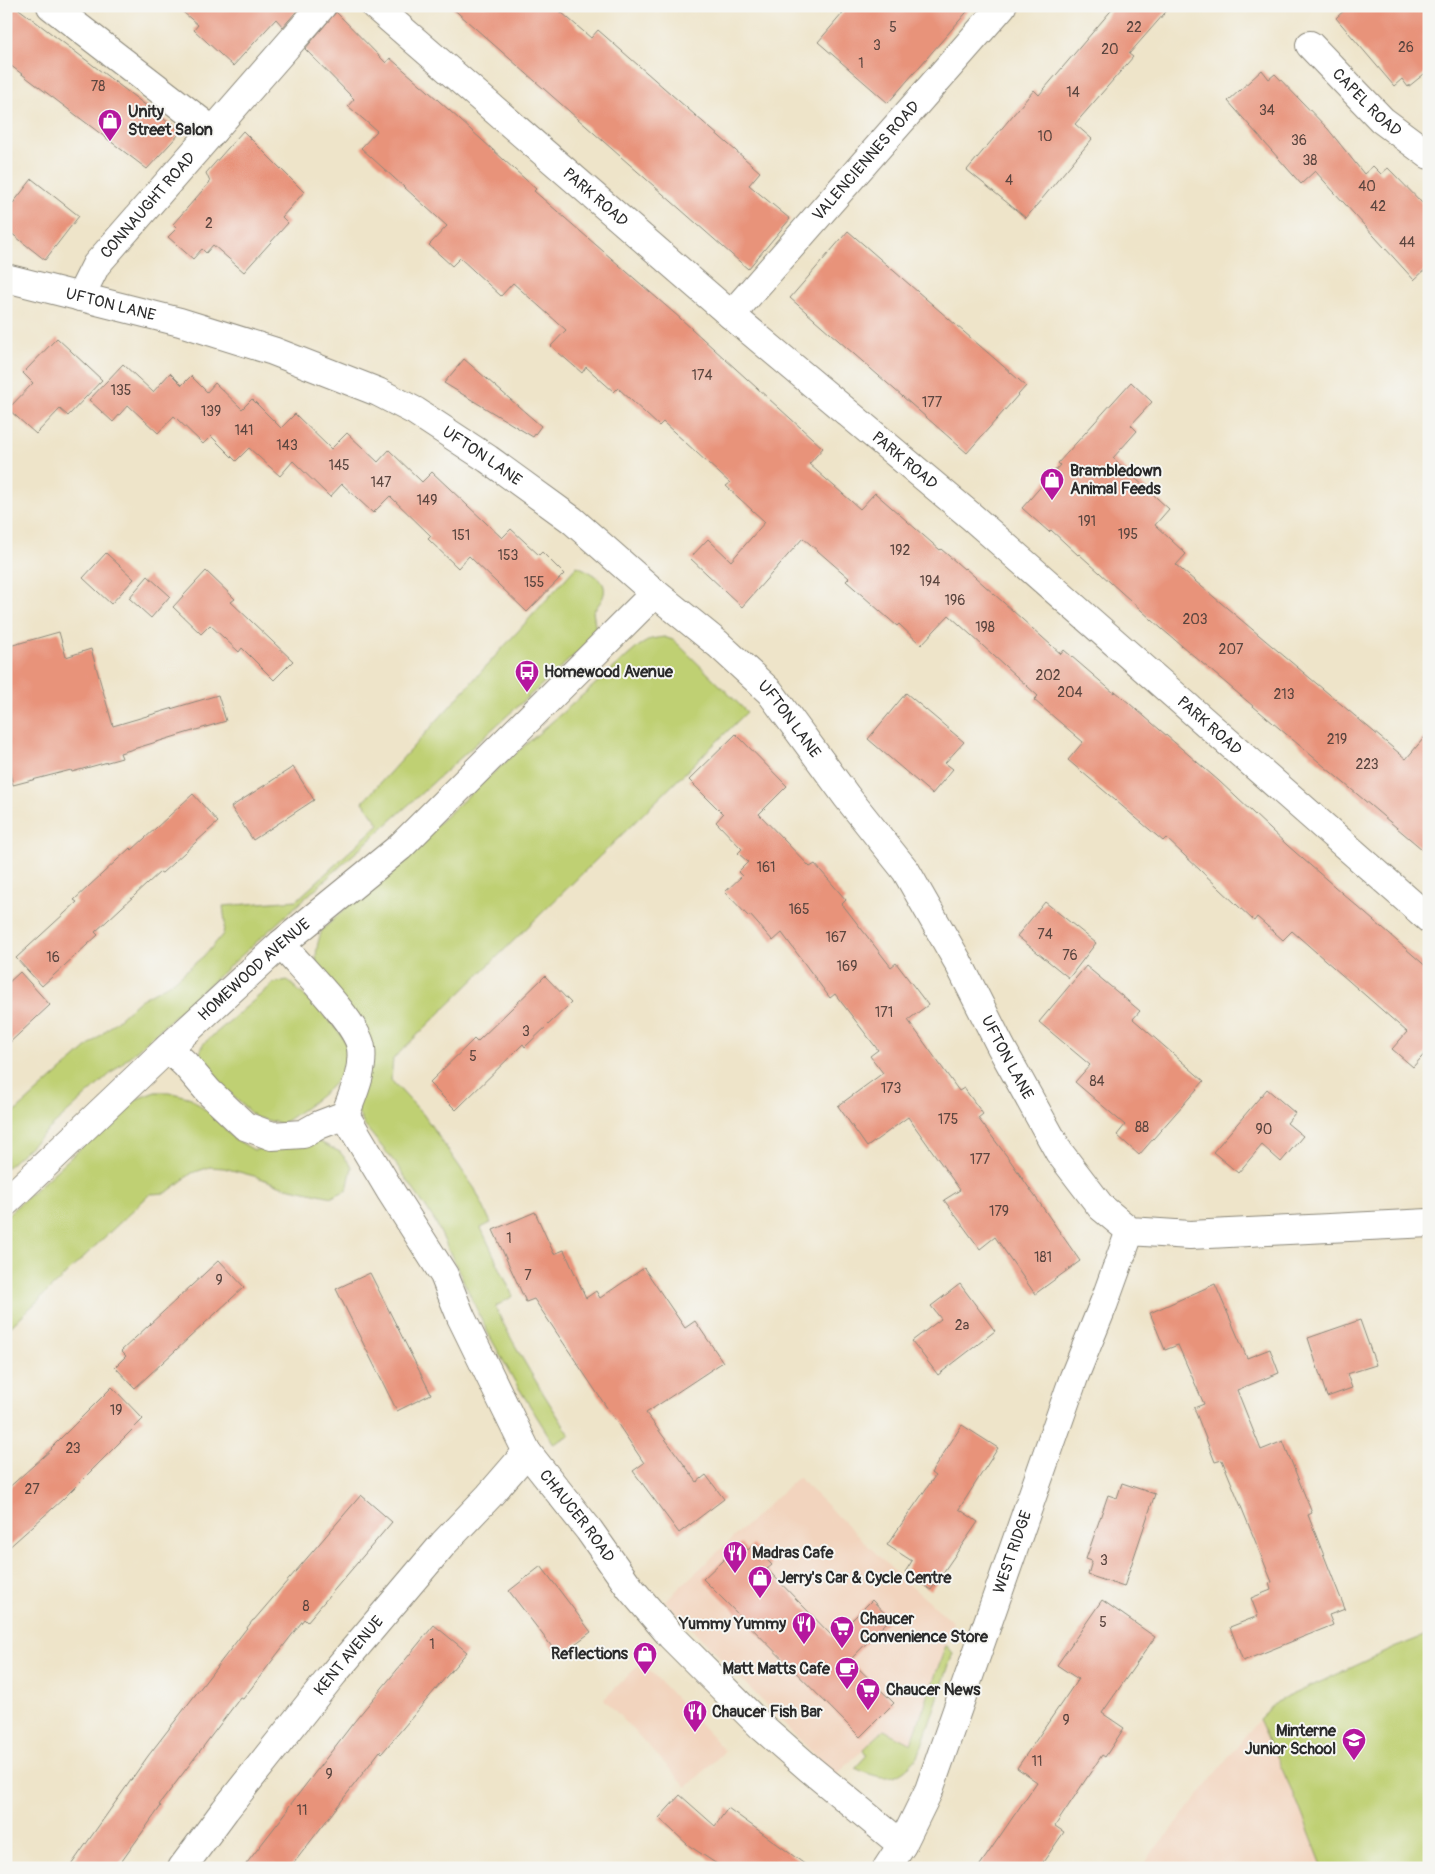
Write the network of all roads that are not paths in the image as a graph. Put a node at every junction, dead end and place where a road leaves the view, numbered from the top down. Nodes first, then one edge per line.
1 (51, 6) edge
2 (322, 6) edge
3 (375, 6) edge
4 (1002, 6) edge
5 (1310, 45) dead end
6 (213, 131) junction
7 (1429, 155) edge
8 (6, 278) edge
9 (80, 297) junction
10 (731, 315) junction
11 (655, 593) junction
12 (1429, 919) edge
13 (281, 944) junction
14 (168, 1048) junction
15 (345, 1115) junction
16 (6, 1202) edge
17 (1429, 1223) edge
18 (1130, 1231) junction
19 (527, 1452) junction
20 (902, 1845) junction
21 (182, 1868) edge
22 (887, 1868) edge

1 - 6 street
2 - 6 street, CONNAUGHT ROAD
3 - 10 street, PARK ROAD
4 - 10 street, VALENCIENNES ROAD
5 - 7 street, CAPEL ROAD
6 - 9 street, CONNAUGHT ROAD
8 - 9 street, UFTON LANE
9 - 11 street, UFTON LANE
10 - 12 street, PARK ROAD
11 - 13 street, HOMEWOOD AVENUE
11 - 18 street, UFTON LANE
13 - 14 street, HOMEWOOD AVENUE
13 - 15 street
14 - 15 street
14 - 16 street, HOMEWOOD AVENUE
15 - 19 street, CHAUCER ROAD
17 - 18 street
18 - 20 street, WEST RIDGE
19 - 20 street, CHAUCER ROAD
19 - 21 street, KENT AVENUE
20 - 22 street, WEST RIDGE

